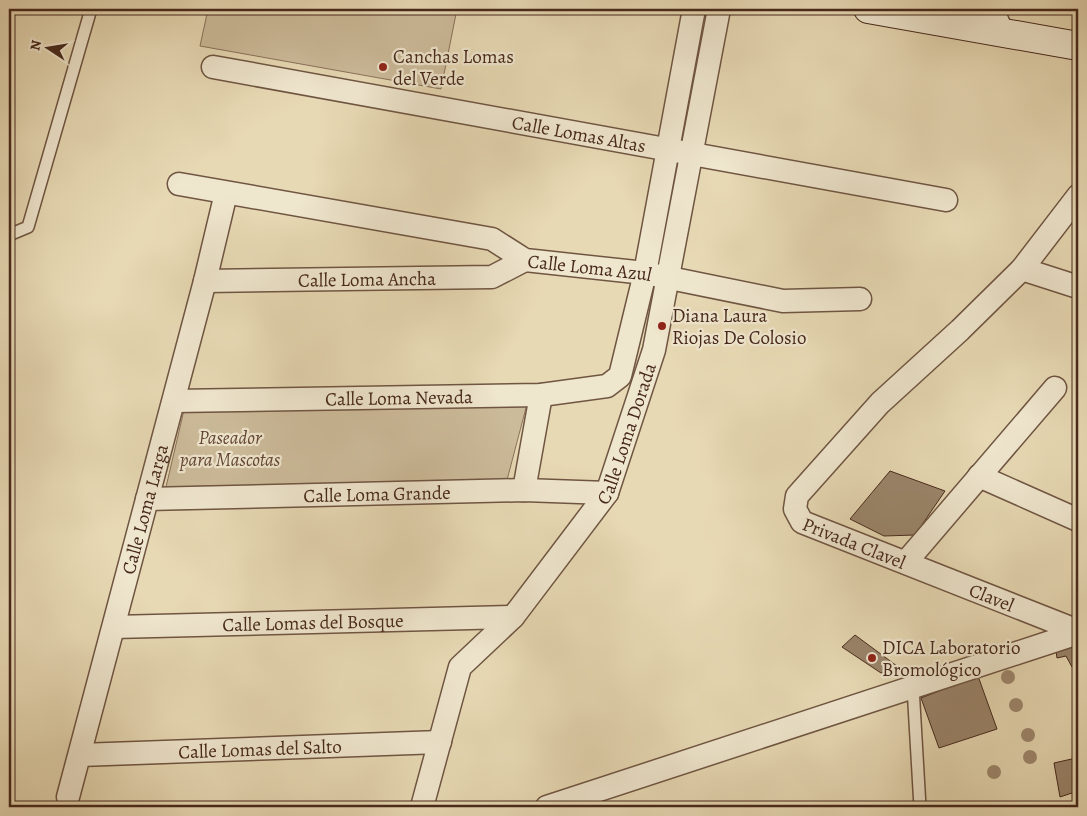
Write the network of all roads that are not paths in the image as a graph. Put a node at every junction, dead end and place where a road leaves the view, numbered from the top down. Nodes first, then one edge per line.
1 (91, 9) edge
2 (694, 9) edge
3 (719, 9) edge
4 (868, 9) edge
5 (997, 21) edge
6 (1078, 46) edge
7 (213, 67) dead end
8 (668, 150) junction
9 (691, 154) junction
10 (179, 184) dead end
11 (226, 193) junction
12 (1078, 196) edge
13 (946, 200) dead end
14 (9, 235) edge
15 (525, 260) junction
16 (1022, 269) junction
17 (646, 272) junction
18 (668, 276) junction
19 (205, 281) junction
20 (1078, 287) edge
21 (860, 299) dead end
22 (1055, 388) dead end
23 (541, 395) junction
24 (174, 401) junction
25 (979, 476) junction
26 (524, 490) junction
27 (607, 493) junction
28 (147, 499) junction
29 (1078, 520) edge
30 (906, 562) junction
31 (513, 617) junction
32 (114, 627) junction
33 (1078, 632) edge
34 (913, 687) junction
35 (440, 742) junction
36 (80, 755) junction
37 (68, 797) dead end
38 (422, 807) edge
39 (547, 807) edge
40 (920, 807) edge

1 - 14 lane
2 - 8 street
3 - 9 street, Calle Loma Dorada
4 - 5 street
5 - 6 street
7 - 8 street, Calle Lomas Altas
8 - 9 street, Calle Lomas Altas
8 - 17 street
9 - 13 street, Calle Lomas Altas
9 - 18 street, Calle Loma Dorada
10 - 11 street, Calle Loma Azul
11 - 15 street, Calle Loma Azul
11 - 19 street, Calle Loma Larga
12 - 16 street, Privada Clavel
15 - 17 street, Calle Loma Azul
15 - 19 street, Calle Loma Ancha
16 - 20 street
16 - 30 street, Privada Clavel
17 - 18 street, Calle Loma Azul
17 - 23 street, Calle Loma Nevada
18 - 21 street, Calle Loma Azul
18 - 27 street, Calle Loma Dorada
19 - 24 street, Calle Loma Larga
22 - 25 street, Privada Clavel
23 - 24 street, Calle Loma Nevada
23 - 26 street
24 - 28 street, Calle Loma Larga
25 - 29 street
25 - 30 street, Privada Clavel
26 - 27 street, Calle Loma Grande
26 - 28 street, Calle Loma Grande
27 - 31 street, Calle Loma Dorada
28 - 32 street, Calle Loma Larga
30 - 33 street, Clavel
31 - 32 street, Calle Lomas del Bosque
31 - 35 street, Calle Loma Dorada
32 - 36 street, Calle Loma Larga
33 - 34 street
34 - 39 street
34 - 40 lane
35 - 36 street, Calle Lomas del Salto
35 - 38 street, Calle Loma Dorada
36 - 37 street, Calle Loma Larga

